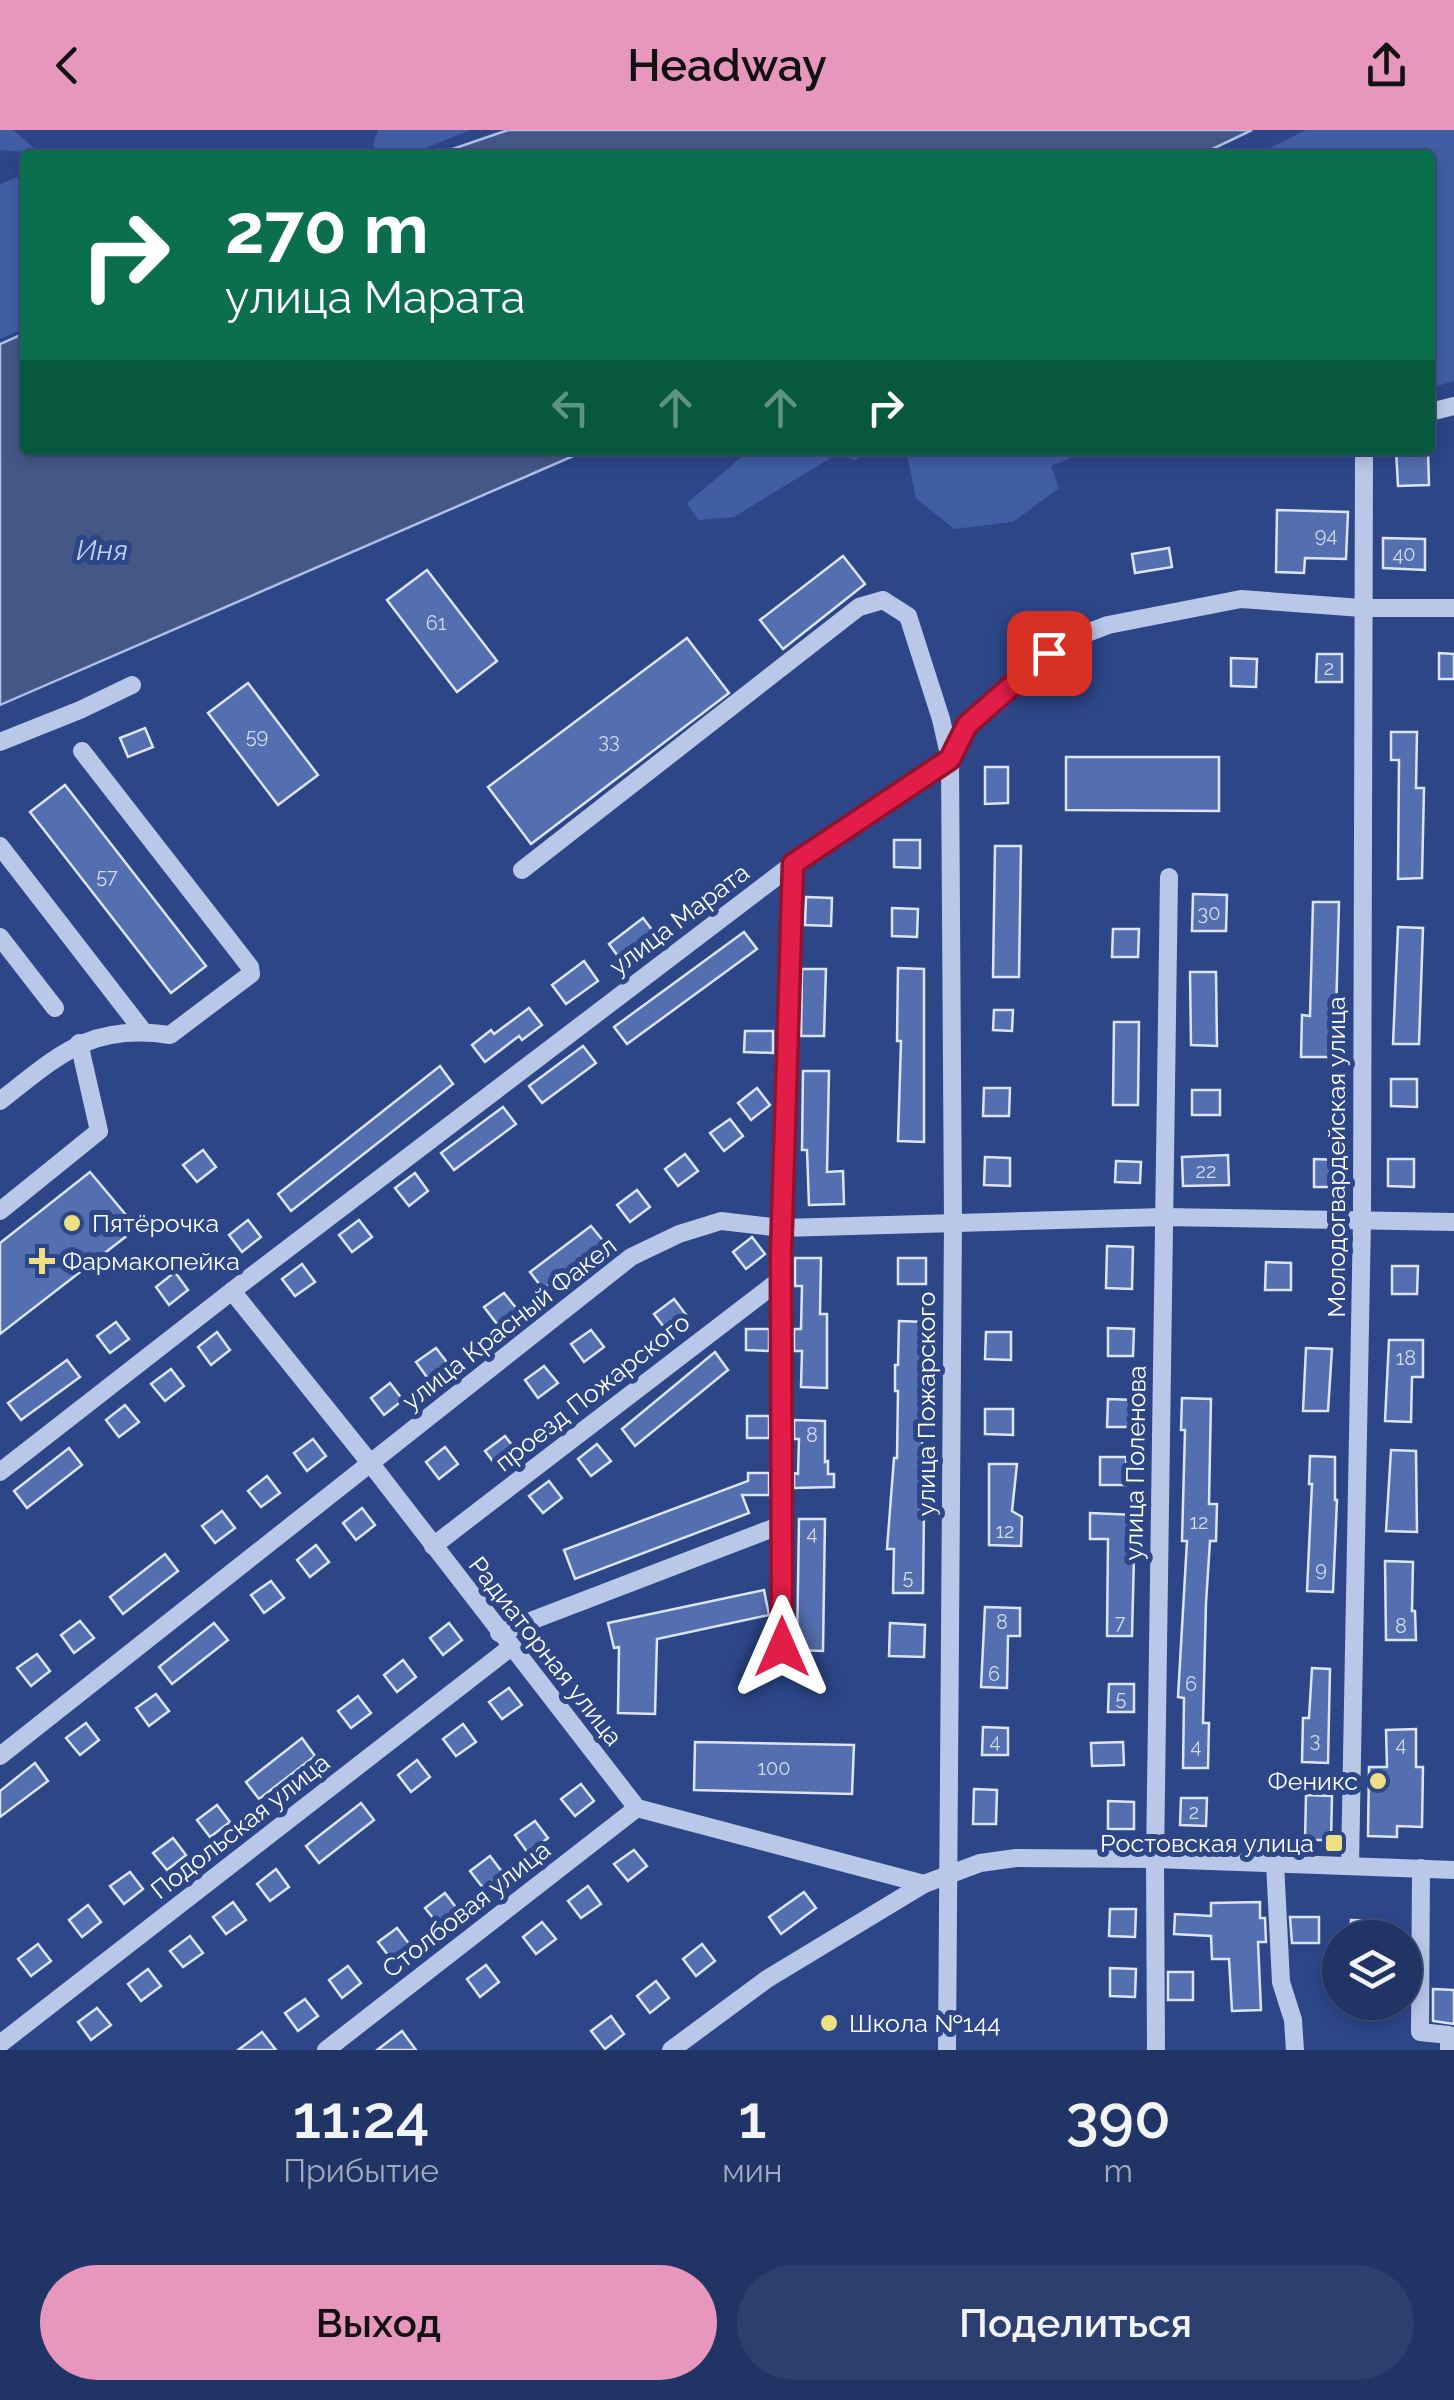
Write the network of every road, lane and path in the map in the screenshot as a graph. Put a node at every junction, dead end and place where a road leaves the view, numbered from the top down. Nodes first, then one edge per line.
1 (1364, 455) edge
2 (1362, 608) junction
3 (1454, 608) edge
4 (132, 685) dead end
5 (0, 742) edge
6 (82, 751) dead end
7 (950, 759) junction
8 (0, 846) edge
9 (793, 864) junction
10 (522, 870) dead end
11 (1169, 877) dead end
12 (0, 938) edge
13 (54, 1008) dead end
14 (143, 1031) junction
15 (78, 1044) junction
16 (0, 1101) edge
17 (0, 1211) edge
18 (1164, 1217) junction
19 (1362, 1219) junction
20 (952, 1221) junction
21 (1454, 1222) edge
22 (782, 1228) junction
23 (781, 1279) junction
24 (232, 1291) junction
25 (372, 1464) junction
26 (0, 1472) edge
27 (781, 1525) junction
28 (433, 1546) junction
29 (505, 1640) junction
30 (782, 1647) dead end
31 (0, 1756) edge
32 (636, 1808) junction
33 (1155, 1859) junction
34 (1274, 1863) junction
35 (1350, 1865) junction
36 (1421, 1868) junction
37 (1454, 1870) edge
38 (948, 1874) junction
39 (924, 1884) junction
40 (0, 2044) edge
41 (326, 2050) edge
42 (671, 2050) edge
43 (947, 2050) edge
44 (1156, 2050) edge
45 (1295, 2050) edge
46 (1449, 2050) edge

1 - 2 street, Молодогвардейская улица
2 - 3 street, улица Марата
2 - 7 street, улица Марата
2 - 19 street, Молодогвардейская улица
4 - 5 street
6 - 14 street
7 - 9 street, улица Марата
7 - 10 street, улица Пожарского
7 - 20 street, улица Пожарского
8 - 14 street
9 - 22 street
9 - 24 street, улица Марата
11 - 18 street, улица Поленова
12 - 13 street
14 - 15 street
15 - 16 street
15 - 17 street
18 - 19 street, улица Красный Факел
18 - 20 street, улица Красный Факел
18 - 33 street, улица Поленова
19 - 21 street, улица Красный Факел
19 - 35 street, Молодогвардейская улица
20 - 22 street, улица Красный Факел
20 - 38 street, улица Пожарского
22 - 23 street
22 - 25 street, улица Красный Факел
23 - 27 street
23 - 28 street, проезд Пожарского
24 - 25 street, Радиаторная улица
24 - 26 street, улица Марата
25 - 28 street, Радиаторная улица
25 - 31 street, улица Красный Факел
27 - 29 street, Подольская улица
27 - 30 street
28 - 29 street, Радиаторная улица
29 - 32 street, Радиаторная улица
29 - 40 street, Подольская улица
32 - 39 street
32 - 41 street, Столбовая улица
33 - 34 street
33 - 38 street
33 - 44 street, улица Поленова
34 - 35 street
34 - 45 street
35 - 36 street
36 - 37 street
36 - 46 street
38 - 39 street
38 - 43 street, улица Пожарского
39 - 42 street

